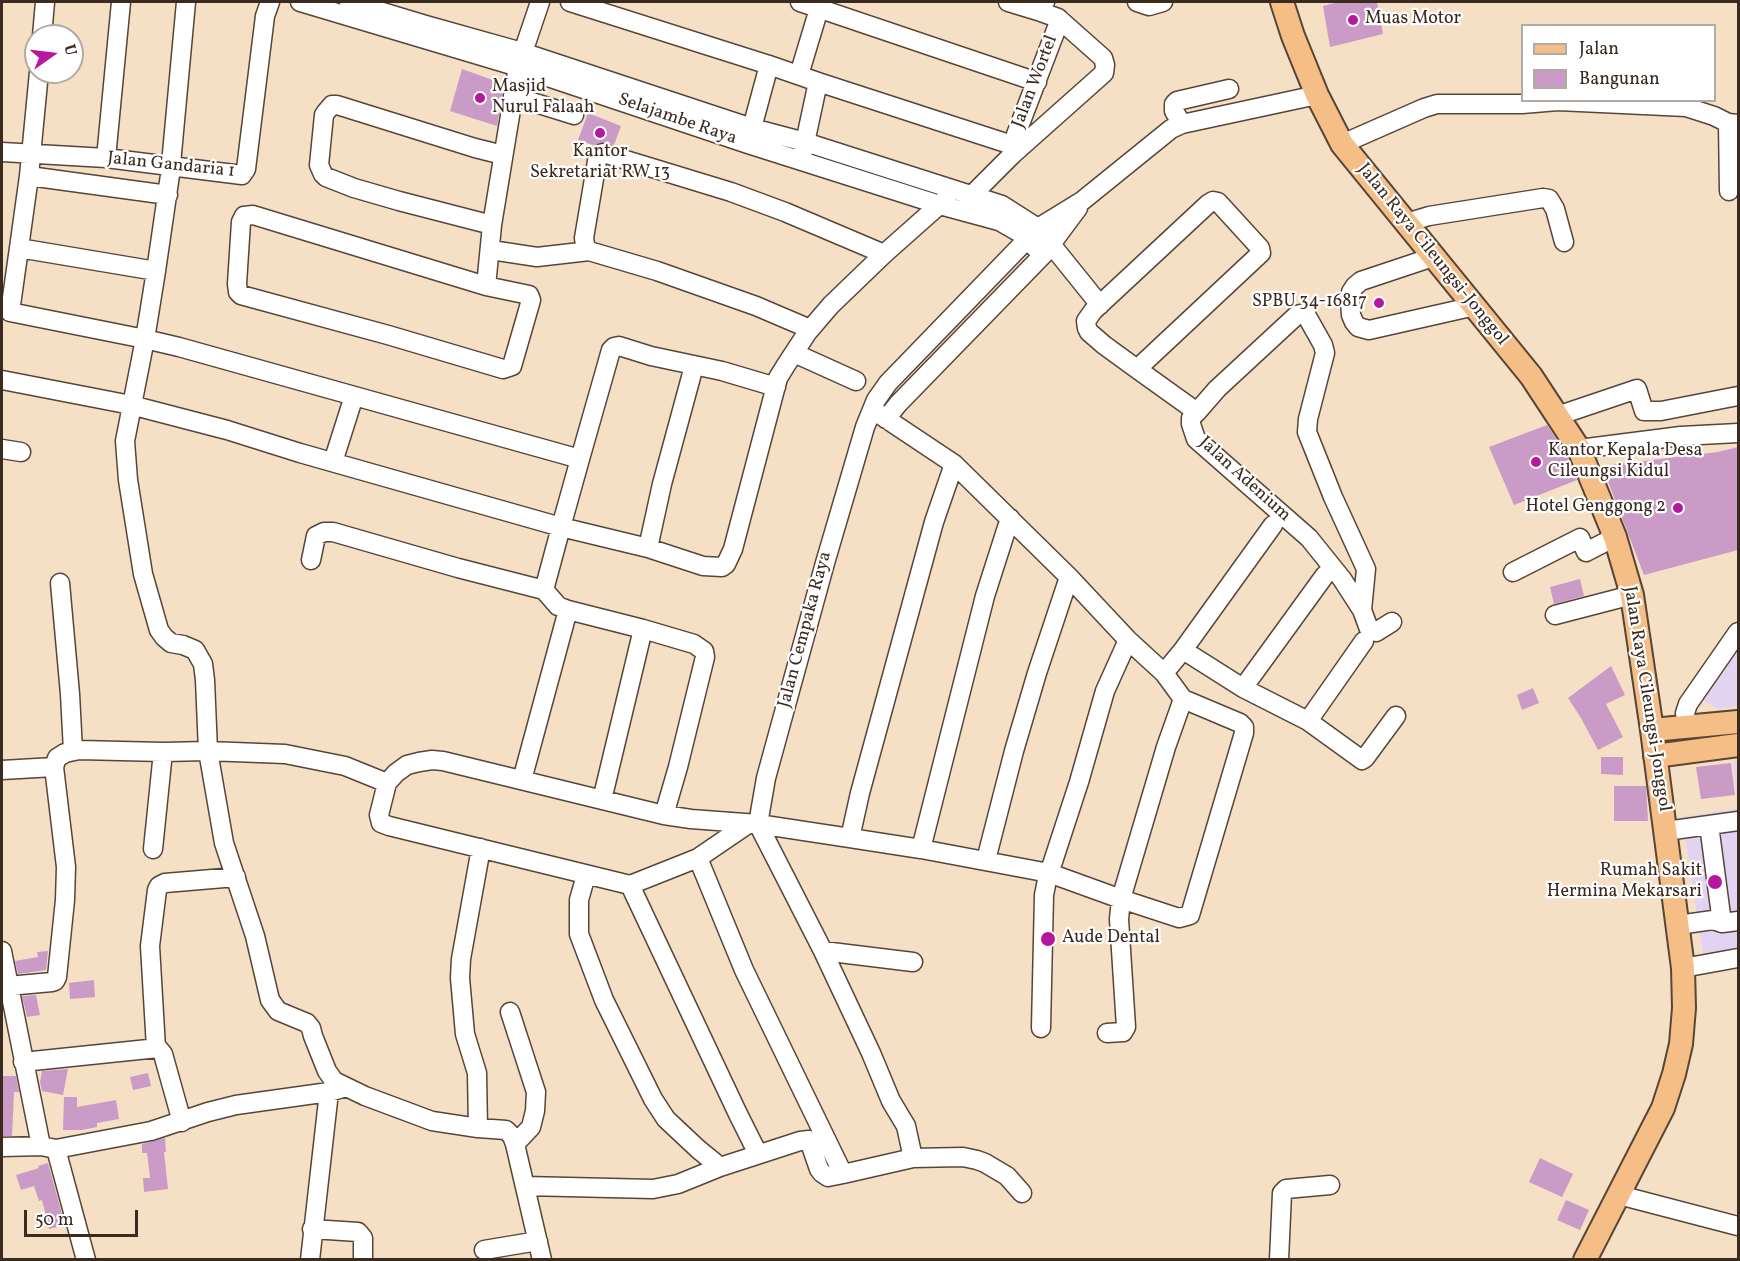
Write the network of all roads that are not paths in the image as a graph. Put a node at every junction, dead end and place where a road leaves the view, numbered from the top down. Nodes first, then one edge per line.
1 (45, 2) edge
2 (121, 2) edge
3 (186, 2) edge
4 (270, 2) edge
5 (300, 2) edge
6 (349, 2) edge
7 (540, 2) edge
8 (570, 2) edge
9 (800, 2) edge
10 (1008, 2) edge
11 (1137, 2) edge
12 (1163, 2) edge
13 (1282, 2) edge
14 (820, 4) edge
15 (1043, 7) edge
16 (1059, 19) junction
17 (43, 24) edge
18 (520, 60) junction
19 (769, 65) junction
20 (799, 75) junction
21 (818, 82) junction
22 (1037, 82) junction
23 (38, 84) edge
24 (1229, 89) dead end
25 (1317, 95) junction
26 (513, 96) junction
27 (1546, 102) edge
28 (1579, 102) edge
29 (574, 115) dead end
30 (1182, 124) junction
31 (1733, 124) edge
32 (750, 136) junction
33 (1342, 144) junction
34 (1012, 150) junction
35 (803, 151) junction
36 (2, 152) edge
37 (32, 153) junction
38 (503, 154) junction
39 (106, 158) junction
40 (29, 176) junction
41 (170, 180) junction
42 (1729, 191) dead end
43 (963, 193) junction
44 (1082, 201) junction
45 (940, 206) junction
46 (1406, 223) junction
47 (492, 225) junction
48 (1032, 233) junction
49 (1564, 242) dead end
50 (19, 248) junction
51 (1048, 250) junction
52 (589, 251) junction
53 (884, 254) junction
54 (1433, 257) junction
55 (489, 268) junction
56 (156, 271) junction
57 (1100, 305) junction
58 (1475, 306) junction
59 (6, 311) edge
60 (810, 329) junction
61 (145, 339) junction
62 (694, 366) junction
63 (1137, 369) junction
64 (784, 371) junction
65 (2, 380) edge
66 (856, 381) dead end
67 (354, 396) junction
68 (1738, 396) edge
69 (131, 405) junction
70 (885, 406) junction
71 (1197, 412) junction
72 (1557, 416) junction
73 (1738, 433) edge
74 (2, 449) edge
75 (1579, 449) junction
76 (21, 452) dead end
77 (580, 459) junction
78 (333, 462) junction
79 (954, 464) junction
80 (1010, 518) junction
81 (1273, 525) dead end
82 (561, 527) junction
83 (1615, 537) junction
84 (648, 548) junction
85 (311, 560) dead end
86 (1513, 572) dead end
87 (1325, 575) dead end
88 (1069, 577) junction
89 (60, 583) dead end
90 (544, 590) junction
91 (1632, 595) junction
92 (568, 610) junction
93 (1362, 610) junction
94 (1555, 615) dead end
95 (1392, 622) dead end
96 (643, 629) junction
97 (1738, 632) edge
98 (1128, 640) junction
99 (1364, 641) dead end
100 (1174, 661) junction
101 (1243, 688) junction
102 (1183, 699) junction
103 (1396, 716) dead end
104 (1308, 721) junction
105 (1738, 722) edge
106 (1687, 727) junction
107 (1652, 730) junction
108 (1738, 745) edge
109 (208, 751) junction
110 (72, 752) junction
111 (163, 752) junction
112 (1655, 756) junction
113 (54, 767) junction
114 (2, 770) edge
115 (522, 780) junction
116 (387, 783) junction
117 (602, 800) junction
118 (664, 815) junction
119 (1738, 820) edge
120 (753, 824) junction
121 (1709, 825) junction
122 (1666, 831) junction
123 (850, 838) junction
124 (481, 848) junction
125 (153, 849) dead end
126 (921, 849) junction
127 (698, 858) junction
128 (986, 860) junction
129 (586, 875) junction
130 (236, 877) junction
131 (1047, 883) junction
132 (630, 885) junction
133 (1120, 907) junction
134 (1730, 922) edge
135 (1678, 924) junction
136 (2, 951) edge
137 (823, 951) junction
138 (1738, 958) edge
139 (913, 962) dead end
140 (1683, 968) junction
141 (6, 982) edge
142 (510, 1012) dead end
143 (1041, 1028) dead end
144 (1107, 1033) dead end
145 (156, 1048) junction
146 (23, 1062) junction
147 (337, 1089) junction
148 (182, 1122) junction
149 (478, 1128) junction
150 (515, 1144) junction
151 (2, 1148) edge
152 (49, 1148) junction
153 (758, 1154) junction
154 (913, 1158) junction
155 (720, 1167) junction
156 (843, 1174) junction
157 (1330, 1185) dead end
158 (525, 1186) junction
159 (1022, 1193) dead end
160 (1619, 1195) junction
161 (1738, 1226) edge
162 (312, 1229) junction
163 (538, 1240) junction
164 (484, 1250) dead end
165 (86, 1260) edge
166 (310, 1260) edge
167 (363, 1260) edge
168 (542, 1260) edge
169 (1279, 1260) edge
170 (1585, 1260) edge

1 - 17 street
2 - 39 street
3 - 41 street
4 - 41 street, Jalan Gandaria 1
5 - 18 street, Selajambe Raya
6 - 18 street
7 - 18 street
8 - 19 street
9 - 14 street
10 - 15 street, Jalan Wortel
11 - 12 street
13 - 25 main road, Jalan Raya Cileungsi-Jonggol
14 - 20 street
14 - 22 street
15 - 16 street, Jalan Wortel
16 - 22 street, Jalan Wortel
16 - 34 street
18 - 26 street
18 - 32 street, Selajambe Raya
19 - 20 street
19 - 32 street
20 - 21 street
21 - 34 street
21 - 35 street
22 - 34 street, Jalan Wortel
23 - 37 street
24 - 30 street
25 - 30 street
25 - 33 main road, Jalan Raya Cileungsi-Jonggol
26 - 29 street
26 - 38 street
27 - 33 street
28 - 31 street
30 - 44 street
31 - 42 street
32 - 35 street, Selajambe Raya
33 - 46 main road, Jalan Raya Cileungsi-Jonggol
34 - 43 street, Jalan Wortel
35 - 43 street
35 - 45 street, Selajambe Raya
36 - 37 street, Jalan Gandaria 1
37 - 39 street, Jalan Gandaria 1
37 - 40 street
38 - 47 street
38 - 47 street
39 - 41 street, Jalan Gandaria 1
40 - 41 street
40 - 50 street
41 - 56 street
43 - 45 street, Jalan Wortel
43 - 48 street
44 - 48 street
44 - 51 street
45 - 48 street, Selajambe Raya
45 - 53 street, Jalan Wortel
46 - 49 street
46 - 54 main road, Jalan Raya Cileungsi-Jonggol
47 - 55 street
48 - 51 street, Selajambe Raya
48 - 70 street
50 - 56 street
50 - 59 street
51 - 57 street, Selajambe Raya
51 - 70 street
52 - 53 street
52 - 55 street
52 - 60 street
53 - 60 street, Jalan Wortel
54 - 58 main road, Jalan Raya Cileungsi-Jonggol
54 - 58 street
55 - 55 street
56 - 61 street
57 - 63 street, Jalan Adenium
57 - 63 street
58 - 72 main road, Jalan Raya Cileungsi-Jonggol
59 - 61 street
60 - 64 street, Jalan Wortel
61 - 67 street
61 - 69 street
62 - 64 street
62 - 77 street
62 - 84 street
63 - 71 street, Jalan Adenium
64 - 66 street
64 - 84 street, Jalan Wortel
65 - 69 street
67 - 77 street
67 - 78 street
68 - 72 street
69 - 78 street
69 - 109 street
70 - 79 street
70 - 120 street, Jalan Cempaka Raya
71 - 93 street, Jalan Adenium
71 - 93 street
72 - 75 main road, Jalan Raya Cileungsi-Jonggol
73 - 75 street
74 - 76 street
75 - 83 main road, Jalan Raya Cileungsi-Jonggol
77 - 82 street
78 - 82 street
79 - 80 street
79 - 123 street
80 - 88 street
80 - 126 street
81 - 100 street
82 - 84 street
82 - 90 street
83 - 86 street
83 - 91 main road, Jalan Raya Cileungsi-Jonggol
85 - 90 street
87 - 101 street
88 - 98 street
88 - 128 street
89 - 110 street
90 - 92 street
91 - 94 street
91 - 107 main road, Jalan Raya Cileungsi-Jonggol
92 - 96 street
92 - 115 street
93 - 95 street, Jalan Adenium
96 - 117 street
96 - 118 street
97 - 106 street
98 - 100 street
98 - 131 street
99 - 104 street
100 - 101 street
100 - 102 street
101 - 104 street
102 - 133 street
102 - 133 street
103 - 104 street
105 - 106 main road
106 - 107 main road
107 - 112 main road, Jalan Raya Cileungsi-Jonggol
108 - 112 main road
109 - 111 street
109 - 116 street
109 - 130 street
110 - 111 street
110 - 113 street
111 - 125 street
112 - 122 main road, Jalan Raya Cileungsi-Jonggol
113 - 114 street
113 - 141 street
115 - 116 street
115 - 117 street
116 - 124 street
117 - 118 street
118 - 120 street
119 - 121 street
120 - 123 street
120 - 127 street
120 - 137 street
121 - 122 street
121 - 134 street
122 - 135 main road, Jalan Raya Cileungsi-Jonggol
123 - 126 street
124 - 129 street
124 - 149 street
126 - 128 street
127 - 132 street
127 - 156 street
128 - 131 street
129 - 132 street
129 - 155 street
130 - 145 street
130 - 147 street
131 - 133 street
131 - 143 street
132 - 153 street
133 - 144 street
134 - 135 street
135 - 140 main road, Jalan Raya Cileungsi-Jonggol
136 - 141 street
137 - 139 street
137 - 154 street
138 - 140 street
140 - 160 main road, Jalan Raya Cileungsi-Jonggol
141 - 146 street
142 - 150 street
145 - 146 street
145 - 148 street
146 - 152 street
147 - 148 street
147 - 149 street
147 - 162 street
148 - 152 street
149 - 150 street
150 - 158 street
151 - 152 street
152 - 165 street
153 - 155 street
153 - 156 street
154 - 156 street
154 - 159 street
155 - 158 street
157 - 169 street
158 - 163 street
160 - 161 street
160 - 170 main road, Jalan Raya Cileungsi-Jonggol
162 - 166 street
162 - 167 street
163 - 164 street
163 - 168 street

